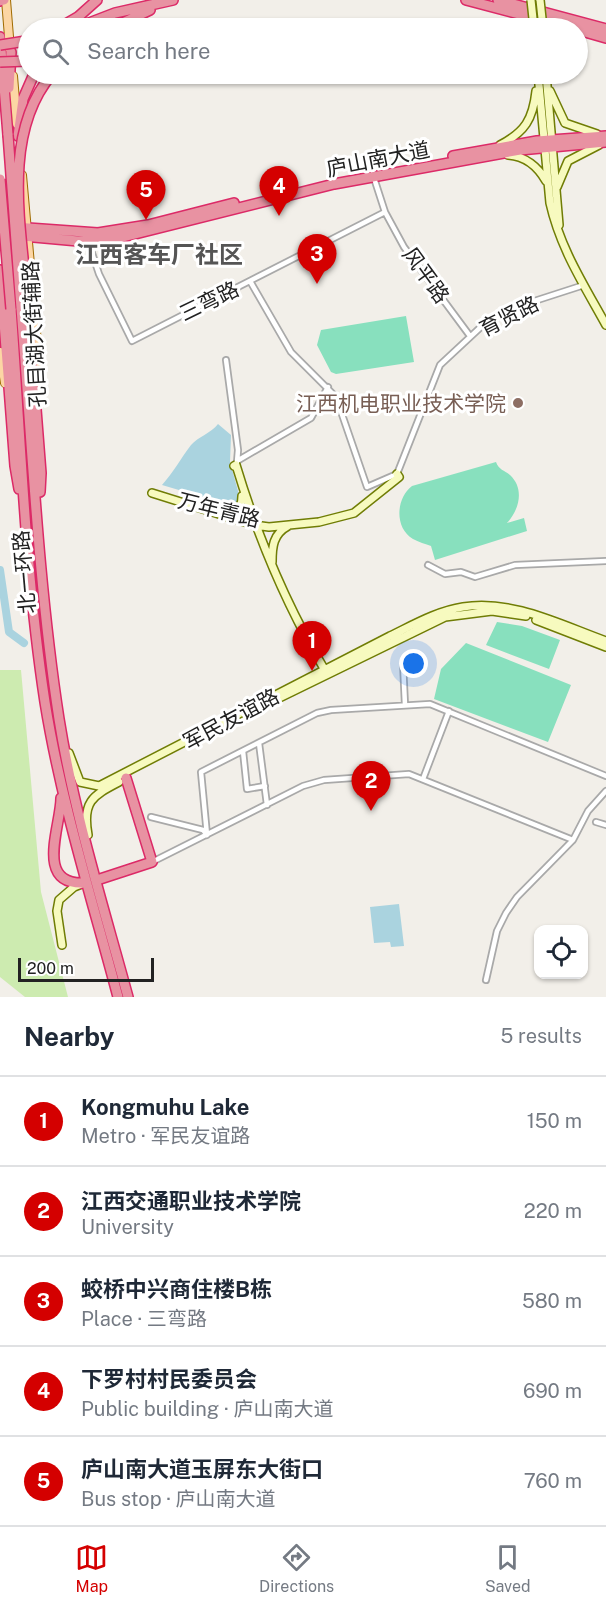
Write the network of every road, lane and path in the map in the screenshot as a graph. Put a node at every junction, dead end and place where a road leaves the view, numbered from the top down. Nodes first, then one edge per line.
1 (3, 0) edge
2 (97, 0) edge
3 (173, 0) edge
4 (466, 0) edge
5 (498, 0) edge
6 (531, 0) edge
7 (540, 0) edge
8 (163, 3) junction
9 (76, 18) edge
10 (102, 18) edge
11 (132, 18) edge
12 (533, 18) edge
13 (535, 18) edge
14 (542, 18) edge
15 (565, 18) edge
16 (588, 24) edge
17 (606, 29) edge
18 (588, 33) edge
19 (0, 37) edge
20 (606, 38) edge
21 (18, 42) edge
22 (0, 45) edge
23 (4, 57) edge
24 (30, 84) edge
25 (43, 84) edge
26 (536, 84) edge
27 (538, 84) edge
28 (546, 84) edge
29 (548, 84) edge
30 (18, 136) junction
31 (606, 139) edge
32 (547, 144) junction
33 (495, 151) junction
34 (373, 177) junction
35 (0, 179) edge
36 (548, 184) junction
37 (555, 192) junction
38 (385, 212) junction
39 (0, 226) edge
40 (0, 234) edge
41 (28, 234) junction
42 (88, 241) junction
43 (0, 270) edge
44 (250, 281) junction
45 (584, 285) junction
46 (24, 308) junction
47 (7, 309) junction
48 (606, 318) edge
49 (606, 325) edge
50 (470, 336) junction
51 (0, 352) edge
52 (226, 360) dead end
53 (328, 387) junction
54 (12, 432) junction
55 (38, 440) junction
56 (237, 463) junction
57 (397, 474) junction
58 (242, 493) junction
59 (226, 514) junction
60 (38, 522) junction
61 (253, 524) junction
62 (290, 525) junction
63 (28, 536) junction
64 (606, 561) edge
65 (272, 565) junction
66 (428, 565) dead end
67 (606, 641) edge
68 (606, 647) edge
69 (411, 660) dead end
70 (325, 673) junction
71 (405, 705) junction
72 (449, 711) junction
73 (59, 719) junction
74 (259, 742) junction
75 (243, 751) junction
76 (126, 776) junction
77 (606, 776) edge
78 (423, 779) junction
79 (62, 786) junction
80 (265, 786) junction
81 (606, 791) edge
82 (267, 805) junction
83 (151, 817) dead end
84 (596, 822) dead end
85 (606, 825) edge
86 (207, 835) junction
87 (573, 840) junction
88 (152, 862) junction
89 (93, 868) junction
90 (100, 879) dead end
91 (84, 884) joint
92 (62, 945) dead end
93 (486, 980) dead end
94 (118, 997) edge
95 (128, 997) edge

1 - 23 main road, 孔目湖大街辅路
2 - 9 highway
3 - 8 highway
4 - 13 highway
5 - 15 highway
6 - 12 street, bridge
7 - 14 street, bridge
8 - 10 highway
8 - 11 highway
16 - 17 highway
18 - 20 highway
19 - 23 highway, 北一环路
21 - 22 highway, bridge
23 - 30 main road, 孔目湖大街辅路
23 - 46 highway, 北一环路, bridge
24 - 30 highway
25 - 46 highway, bridge
26 - 33 street
27 - 32 street
28 - 32 street
29 - 31 street
30 - 41 main road, 孔目湖大街辅路
31 - 32 highway, 庐山南大道
31 - 37 street
32 - 33 highway, 庐山南大道
32 - 36 street
32 - 37 street
33 - 34 highway, 庐山南大道
33 - 36 street
33 - 41 highway, 庐山南大道
34 - 38 street
34 - 42 highway, 庐山南大道
35 - 47 highway, bridge
36 - 45 street
37 - 48 street
38 - 44 street, 三弯路
38 - 50 street, 风平路
39 - 41 highway, 庐山南大道
40 - 41 highway, 庐山南大道
41 - 42 highway, 庐山南大道
41 - 55 main road, 孔目湖大街辅路
42 - 44 street, 三弯路
43 - 47 highway
44 - 53 street
45 - 49 street
45 - 50 street, 育贤路
46 - 55 highway
46 - 60 highway, 北一环路
47 - 54 highway
47 - 63 highway
50 - 57 street, 育贤路
51 - 54 main road, 孔目湖大街辅路
52 - 56 street
53 - 56 street
53 - 57 street
54 - 63 highway
55 - 60 highway
56 - 58 street
56 - 61 street
57 - 61 street, 万年青路
57 - 62 street, 万年青路
58 - 59 street
58 - 61 street
59 - 61 street, 万年青路
59 - 61 street, 万年青路
60 - 73 highway, 北一环路
61 - 62 street, 万年青路
61 - 65 street
61 - 70 street
62 - 65 street
63 - 79 highway, 北一环路
64 - 66 street
65 - 70 street
67 - 70 street, 军民友谊路
68 - 70 street, 军民友谊路
69 - 71 street
70 - 76 street, 军民友谊路
71 - 72 street
71 - 74 street
72 - 77 street
72 - 78 street
73 - 76 street
73 - 89 highway, 北一环路
74 - 75 street
74 - 80 street
75 - 80 street
75 - 86 street
76 - 88 highway
76 - 89 street
78 - 82 street
78 - 87 street
79 - 91 highway
79 - 94 highway, 北一环路
80 - 82 street
81 - 87 street
82 - 86 street
83 - 86 street
84 - 85 street
86 - 88 street
87 - 93 street
88 - 90 highway
89 - 95 highway, 北一环路
91 - 92 street

